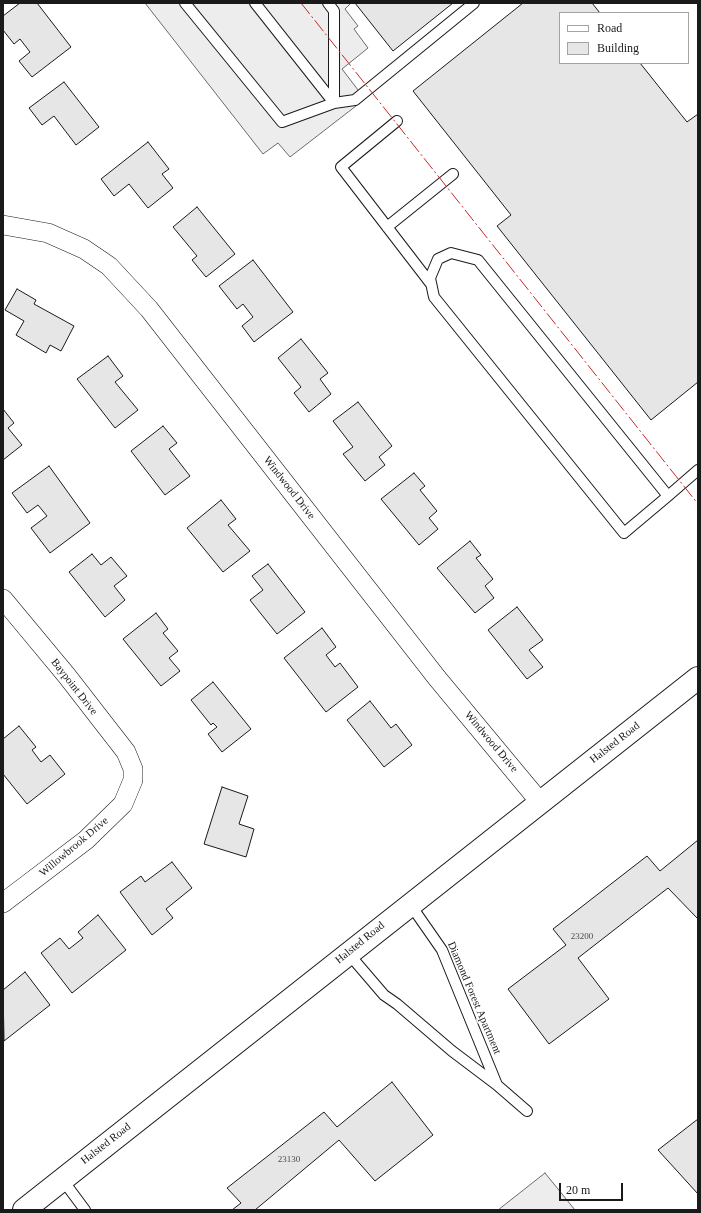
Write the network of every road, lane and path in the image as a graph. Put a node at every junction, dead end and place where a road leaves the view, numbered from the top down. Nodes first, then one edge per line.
1 (185, 3) edge
2 (255, 3) edge
3 (328, 3) edge
4 (474, 3) edge
5 (334, 103) junction
6 (397, 121) dead end
7 (453, 174) dead end
8 (3, 225) edge
9 (387, 227) junction
10 (431, 285) junction
11 (698, 470) edge
12 (668, 496) junction
13 (3, 599) edge
14 (698, 678) edge
15 (132, 780) joint
16 (540, 802) junction
17 (3, 903) edge
18 (410, 904) junction
19 (348, 953) junction
20 (498, 1085) junction
21 (528, 1111) dead end
22 (62, 1179) junction
23 (24, 1210) edge
24 (85, 1210) edge

1 - 5 lane
2 - 5 lane
3 - 5 lane
4 - 5 lane
6 - 9 lane
7 - 9 lane
8 - 16 street, Windwood Drive
9 - 10 lane
10 - 12 lane
10 - 12 lane
11 - 12 lane
13 - 15 street, Baypoint Drive
14 - 16 street, Halsted Road
15 - 17 street, Willowbrook Drive
16 - 18 street, Halsted Road
18 - 19 street, Halsted Road
18 - 20 lane, Diamond Forest Apartment
19 - 20 lane, Diamond Forest Apartment
19 - 22 street, Halsted Road
20 - 21 lane, Diamond Forest Apartment
22 - 23 street, Halsted Road
22 - 24 lane

